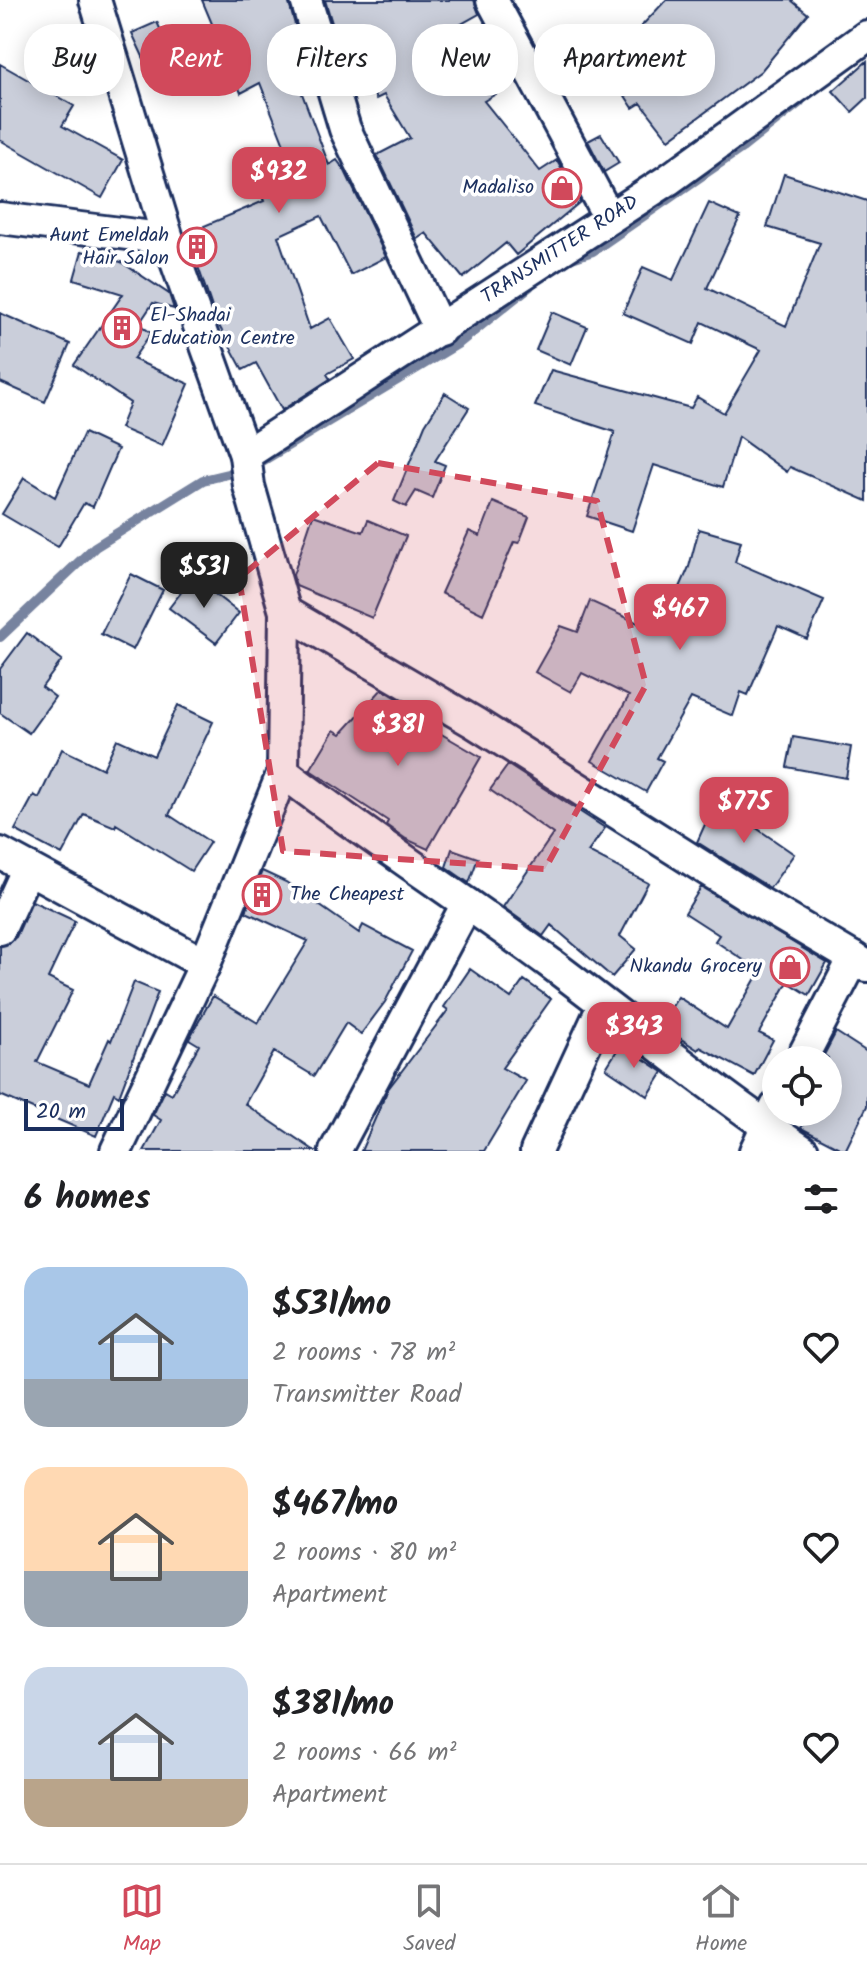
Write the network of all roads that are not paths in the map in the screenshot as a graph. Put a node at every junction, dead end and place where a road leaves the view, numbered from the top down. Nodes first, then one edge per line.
1 (95, 0) edge
2 (306, 0) edge
3 (492, 0) edge
4 (867, 36) edge
5 (0, 218) edge
6 (609, 218) junction
7 (168, 239) junction
8 (440, 330) junction
9 (245, 455) junction
10 (285, 612) junction
11 (283, 772) junction
12 (0, 853) edge
13 (28, 868) junction
14 (467, 904) junction
15 (0, 929) edge
16 (861, 962) edge
17 (205, 964) junction
18 (603, 1006) junction
19 (810, 1046) edge
20 (766, 1128) edge
21 (116, 1151) edge
22 (335, 1151) edge
23 (536, 1151) edge
24 (803, 1151) edge

1 - 7 street
2 - 8 street
3 - 6 street
4 - 6 street, TRANSMITTER ROAD
5 - 7 street
6 - 8 street, TRANSMITTER ROAD
7 - 9 street
8 - 9 street, TRANSMITTER ROAD
9 - 10 street
10 - 11 street
10 - 16 street
11 - 14 street
11 - 17 street
12 - 13 street
13 - 15 street
13 - 17 street
14 - 18 street
14 - 22 street
16 - 19 street
17 - 21 street
18 - 20 street
18 - 23 street
20 - 24 street

